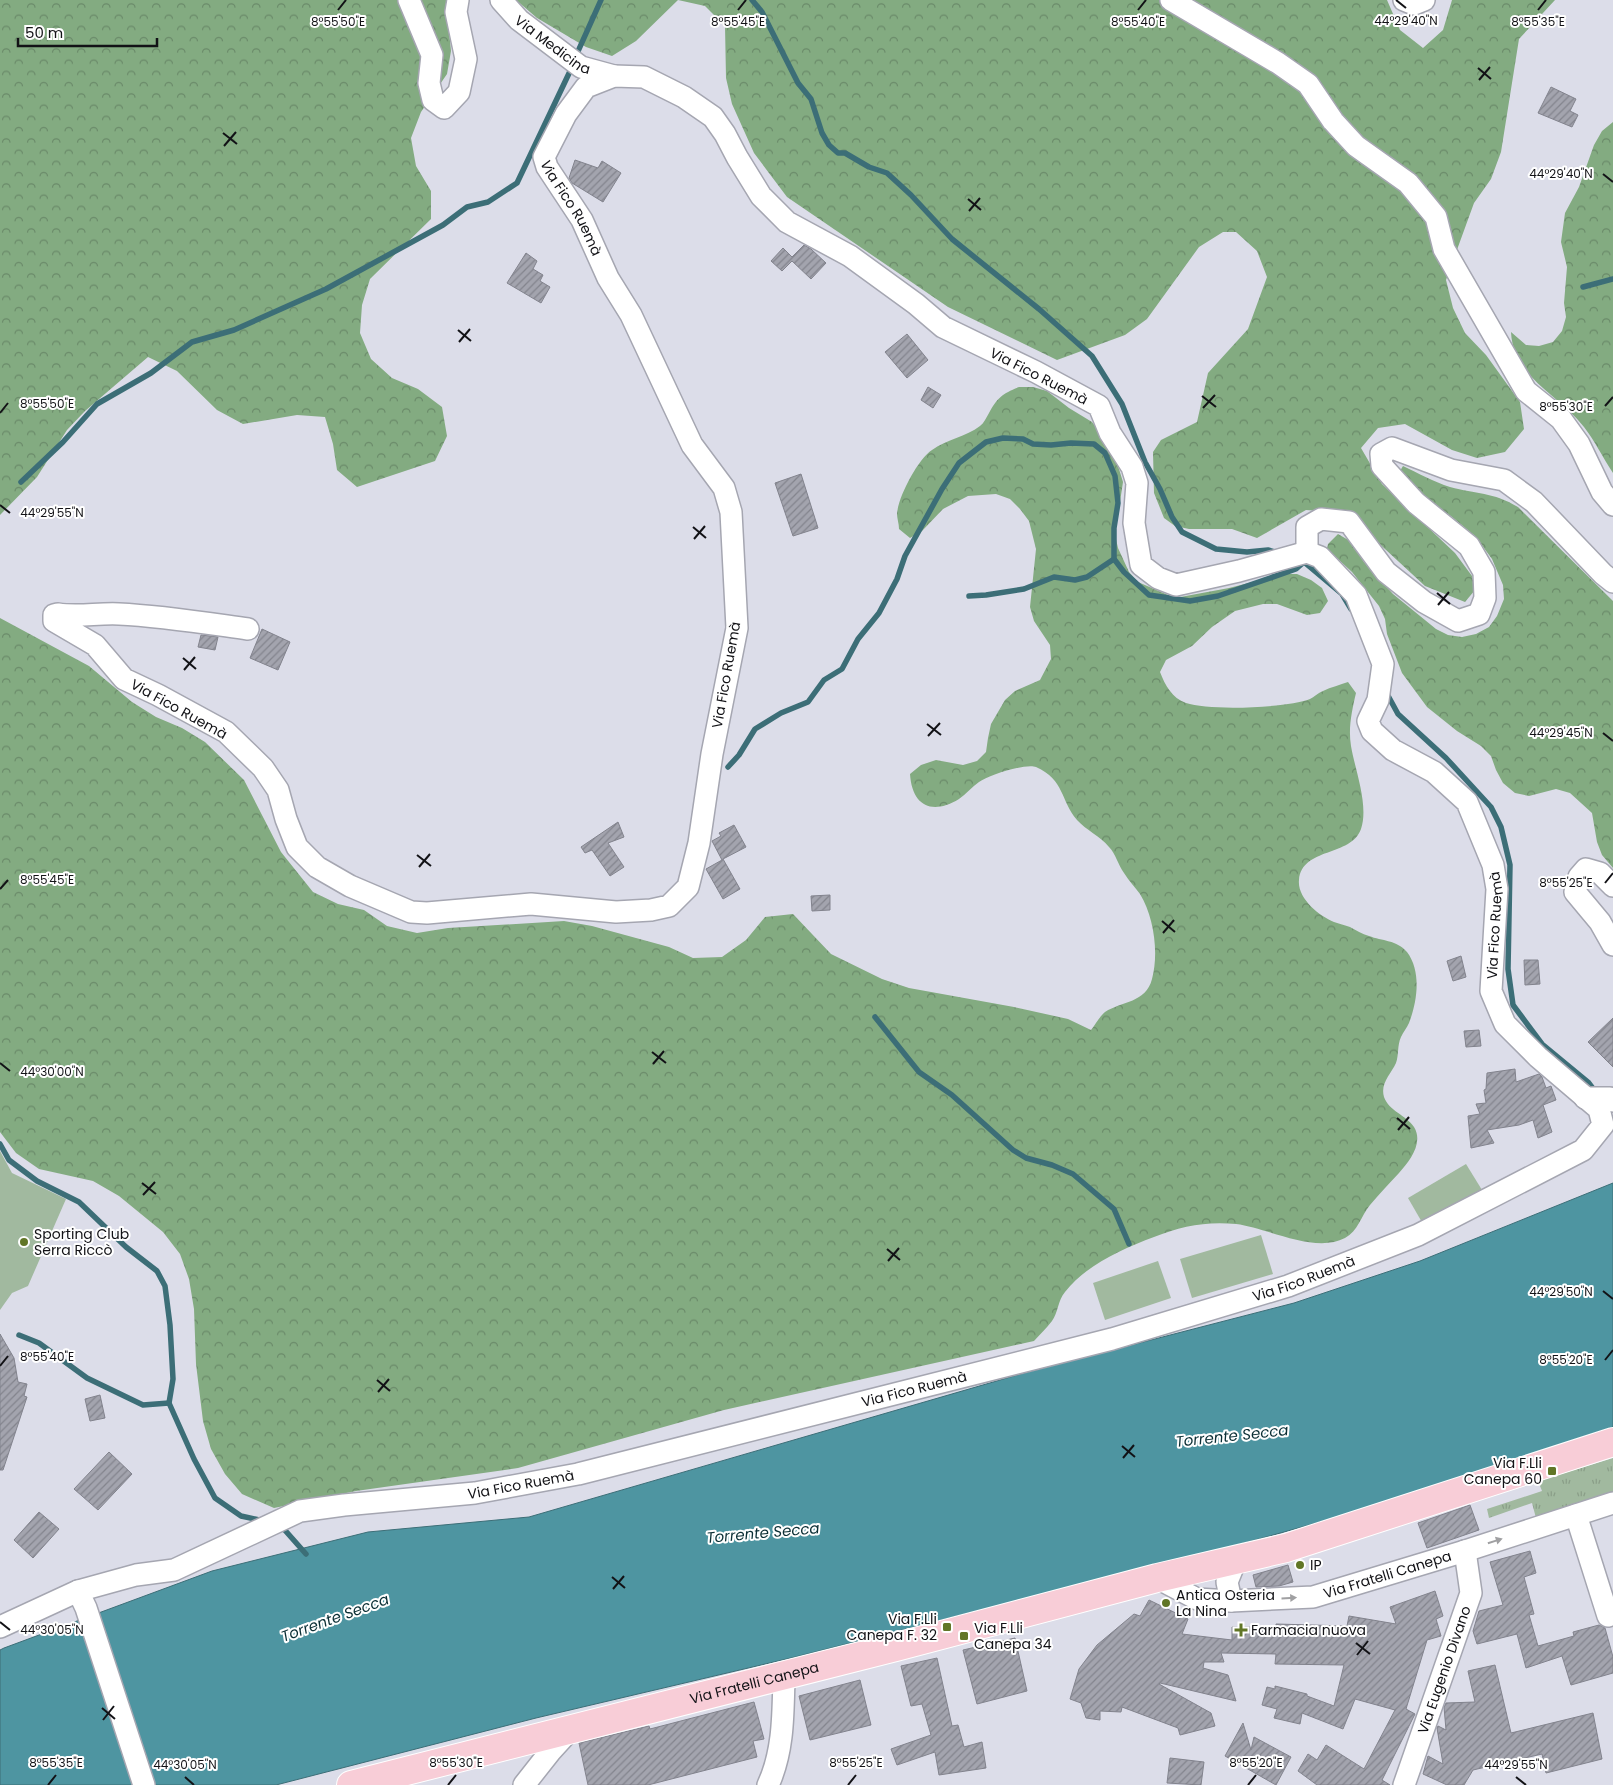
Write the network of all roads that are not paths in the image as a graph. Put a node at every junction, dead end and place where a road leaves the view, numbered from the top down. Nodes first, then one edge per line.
1 (409, 0) edge
2 (458, 0) edge
3 (501, 0) edge
4 (1171, 0) edge
5 (1404, 0) edge
6 (1424, 0) edge
7 (614, 76) junction
8 (1613, 505) edge
9 (1307, 552) junction
10 (1613, 582) edge
11 (248, 629) dead end
12 (1613, 886) edge
13 (1613, 945) edge
14 (1612, 1097) edge
15 (1585, 1098) junction
16 (1613, 1442) edge
17 (1613, 1503) edge
18 (1576, 1514) junction
19 (1465, 1551) junction
20 (1235, 1562) junction
21 (1158, 1578) junction
22 (82, 1600) junction
23 (1231, 1601) junction
24 (1608, 1616) dead end
25 (0, 1627) edge
26 (784, 1675) junction
27 (572, 1729) junction
28 (144, 1785) edge
29 (351, 1785) edge
30 (524, 1785) edge
31 (768, 1785) edge
32 (1404, 1785) edge

1 - 2 street
3 - 7 street, Via Medicina
4 - 8 street
5 - 6 street
7 - 9 street, Via Fico Ruemà
7 - 11 street, Via Fico Ruemà
9 - 10 street
9 - 15 street, Via Fico Ruemà
12 - 13 street
14 - 15 street
15 - 22 street, Via Fico Ruemà
16 - 20 main road, Via Fratelli Canepa
17 - 18 street, Via Fratelli Canepa
19 -> 18 street, Via Fratelli Canepa
18 - 24 street
23 -> 19 street, Via Fratelli Canepa
19 - 32 street, Via Eugenio Divano
20 - 21 main road, Via Fratelli Canepa
20 - 23 street
21 - 23 street, Via Fratelli Canepa
21 - 26 main road, Via Fratelli Canepa
22 - 25 street
22 - 28 street
26 - 27 main road, Via Fratelli Canepa
26 - 31 street
27 - 29 main road, Via Fratelli Canepa
27 - 30 street

